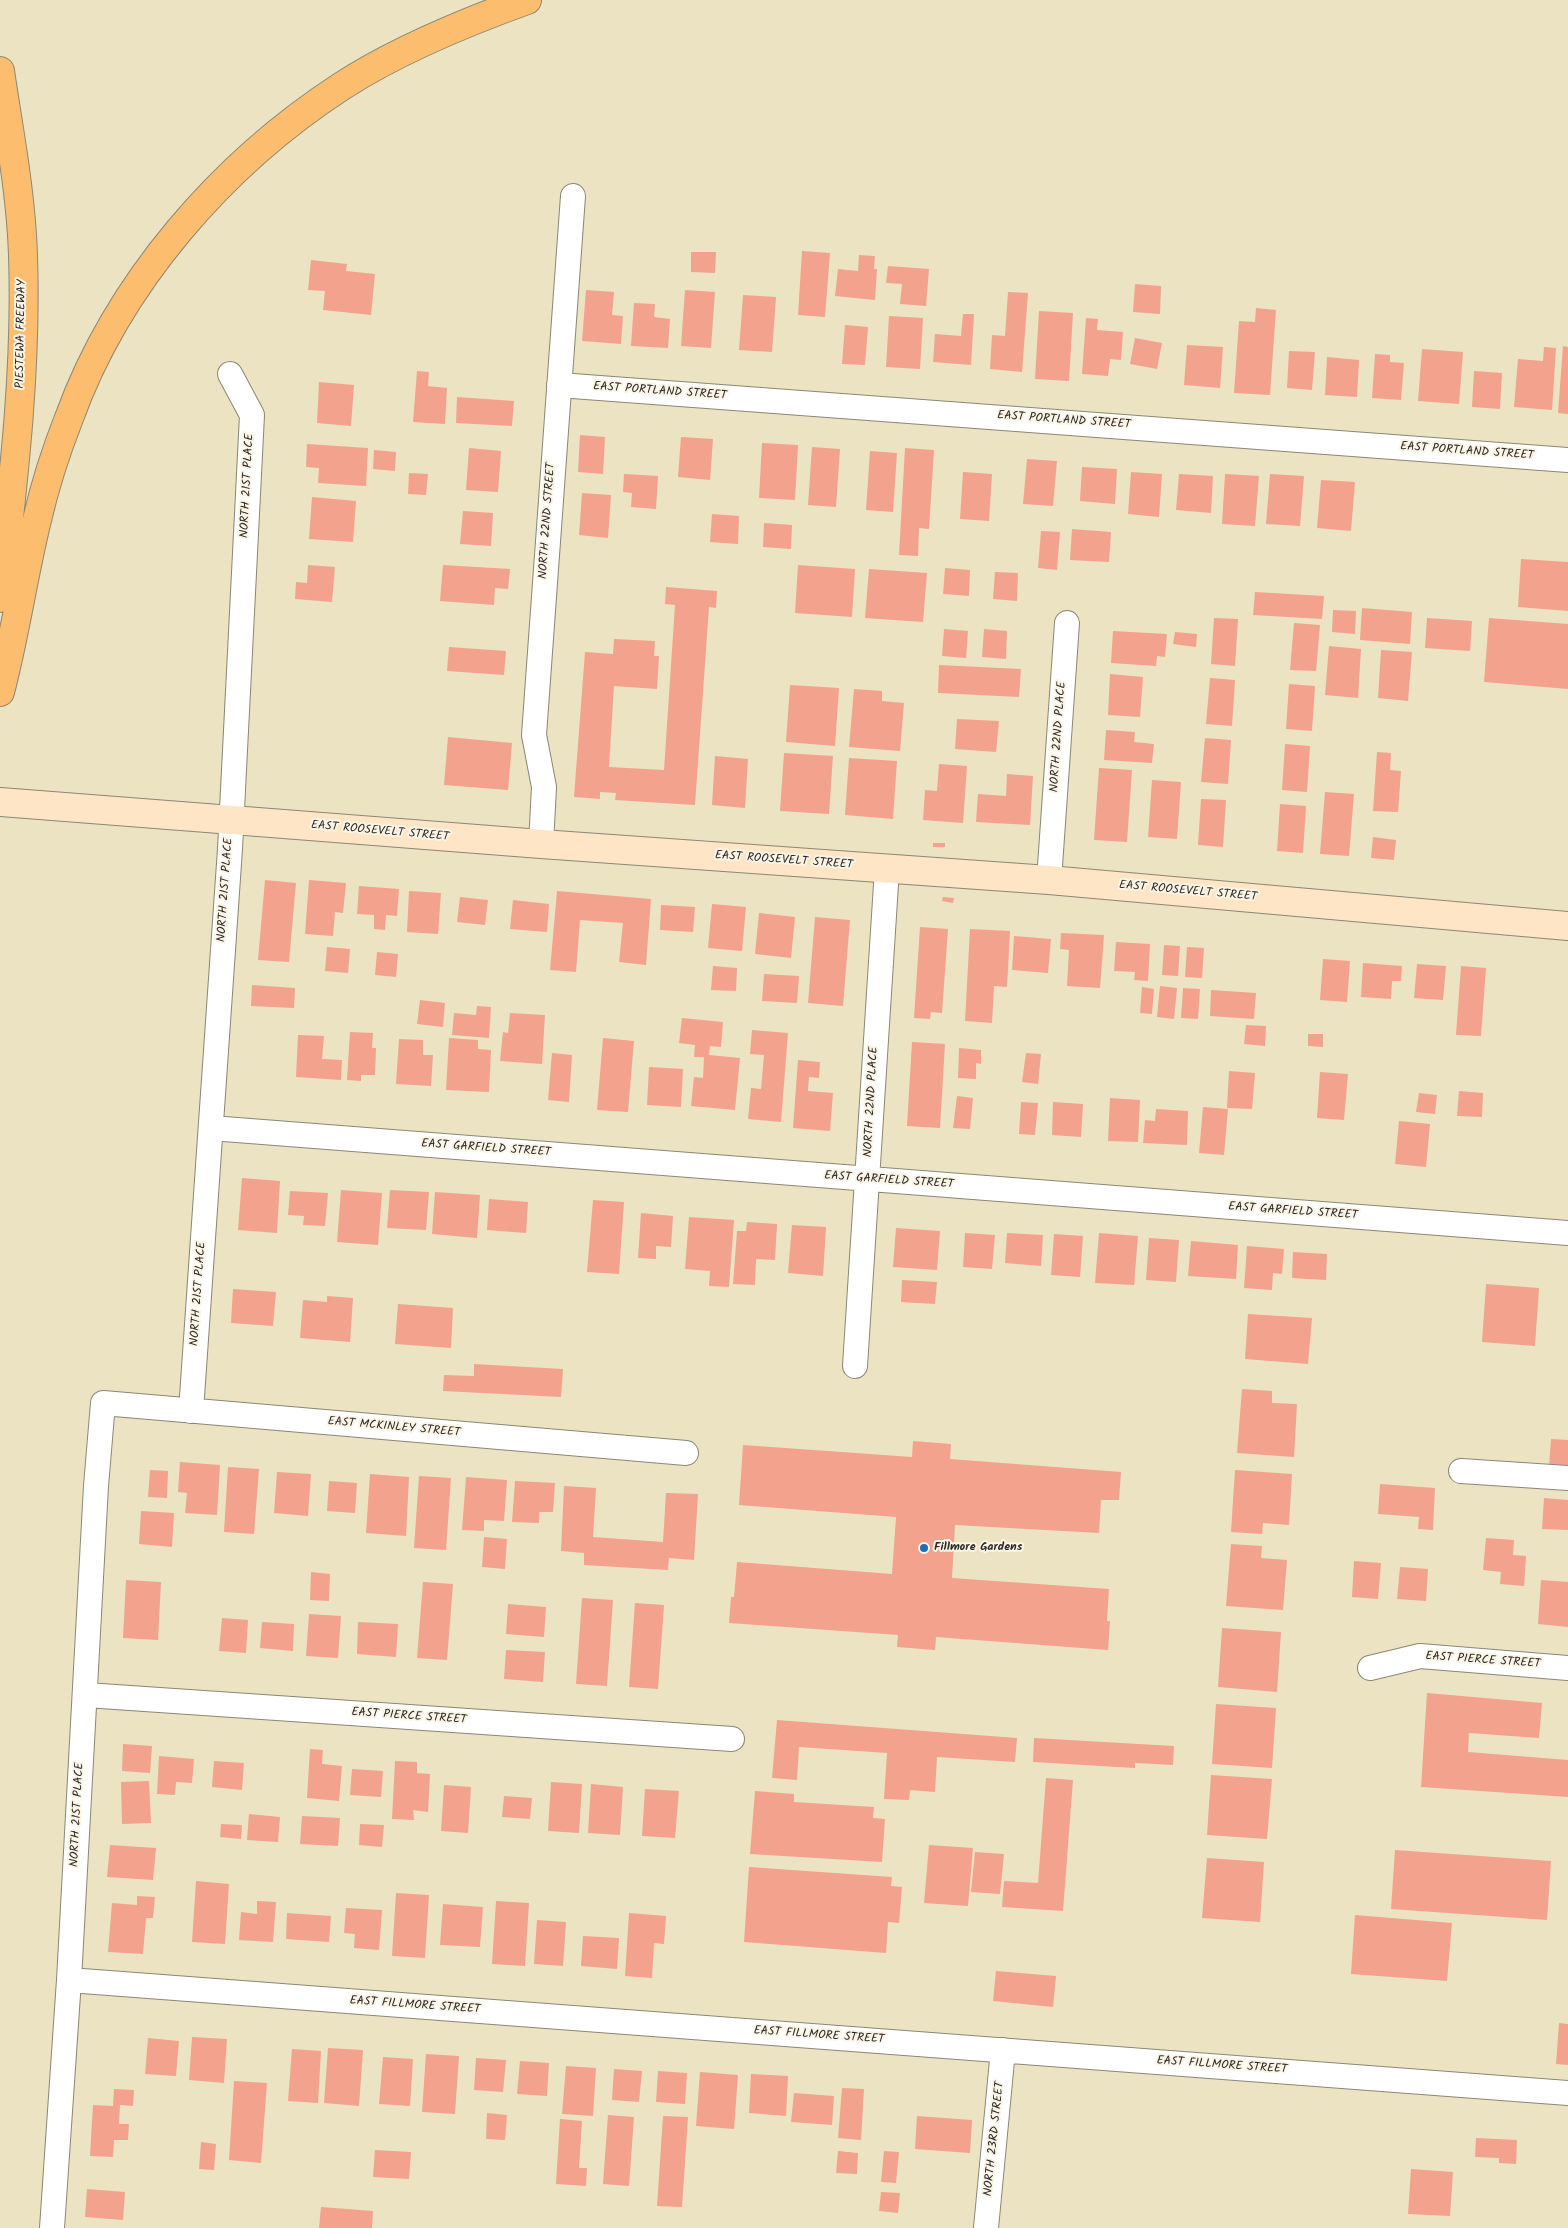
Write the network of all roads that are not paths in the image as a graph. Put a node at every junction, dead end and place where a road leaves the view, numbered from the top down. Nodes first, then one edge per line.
1 (527, 0) edge
2 (0, 71) edge
3 (573, 196) dead end
4 (230, 374) dead end
5 (559, 384) junction
6 (1568, 460) edge
7 (0, 598) edge
8 (1067, 623) dead end
9 (0, 692) edge
10 (0, 802) edge
11 (230, 819) junction
12 (541, 844) junction
13 (886, 869) junction
14 (1049, 880) junction
15 (1568, 926) edge
16 (211, 1128) junction
17 (868, 1179) junction
18 (1568, 1233) edge
19 (855, 1366) dead end
20 (103, 1402) joint
21 (191, 1411) junction
22 (686, 1453) dead end
23 (1461, 1471) dead end
24 (1568, 1478) edge
25 (1370, 1668) dead end
26 (1568, 1668) edge
27 (86, 1695) junction
28 (732, 1740) dead end
29 (69, 1980) junction
30 (1003, 2050) junction
31 (1568, 2093) edge
32 (52, 2228) edge
33 (986, 2228) edge

1 - 9 highway
2 - 7 highway, PIESTEWA FREEWAY
3 - 5 street, NORTH 22ND STREET
4 - 11 street, NORTH 21ST PLACE
5 - 6 street, EAST PORTLAND STREET
5 - 12 street, NORTH 22ND STREET
8 - 14 street, NORTH 22ND PLACE
10 - 11 street, EAST ROOSEVELT STREET
11 - 12 street, EAST ROOSEVELT STREET
11 - 16 street, NORTH 21ST PLACE
12 - 13 street, EAST ROOSEVELT STREET
13 - 14 street, EAST ROOSEVELT STREET
13 - 17 street, NORTH 22ND PLACE
14 - 15 street, EAST ROOSEVELT STREET
16 - 17 street, EAST GARFIELD STREET
16 - 21 street, NORTH 21ST PLACE
17 - 18 street, EAST GARFIELD STREET
17 - 19 street, NORTH 22ND PLACE
20 - 21 street, EAST MCKINLEY STREET
20 - 27 street, NORTH 21ST PLACE
21 - 22 street, EAST MCKINLEY STREET
23 - 24 street
25 - 26 street, EAST PIERCE STREET
27 - 28 street, EAST PIERCE STREET
27 - 29 street, NORTH 21ST PLACE
29 - 30 street, EAST FILLMORE STREET
29 - 32 street, NORTH 21ST PLACE
30 - 31 street, EAST FILLMORE STREET
30 - 33 street, NORTH 23RD STREET

